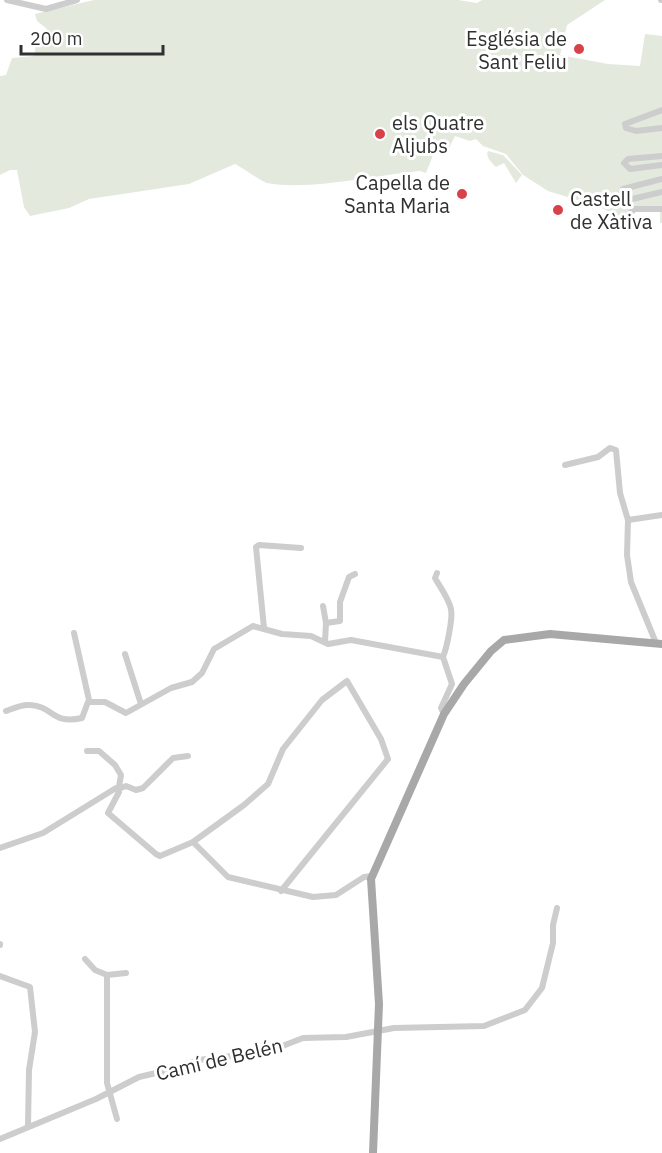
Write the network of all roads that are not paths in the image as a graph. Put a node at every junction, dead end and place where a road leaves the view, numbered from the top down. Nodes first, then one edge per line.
1 (7, 0) edge
2 (77, 0) edge
3 (662, 110) edge
4 (662, 128) edge
5 (662, 156) edge
6 (662, 165) edge
7 (662, 179) edge
8 (662, 192) edge
9 (662, 208) edge
10 (620, 221) dead end
11 (565, 465) dead end
12 (662, 515) edge
13 (628, 520) junction
14 (301, 548) dead end
15 (437, 573) dead end
16 (355, 574) dead end
17 (323, 606) dead end
18 (326, 623) junction
19 (264, 628) junction
20 (74, 633) dead end
21 (325, 642) junction
22 (659, 643) edge
23 (125, 654) dead end
24 (443, 657) junction
25 (90, 700) junction
26 (141, 704) junction
27 (6, 711) dead end
28 (444, 714) junction
29 (87, 751) dead end
30 (188, 756) dead end
31 (118, 788) junction
32 (193, 842) junction
33 (0, 848) edge
34 (372, 876) junction
35 (281, 891) junction
36 (558, 908) dead end
37 (85, 959) dead end
38 (126, 973) dead end
39 (107, 975) junction
40 (0, 976) edge
41 (378, 1031) junction
42 (108, 1093) junction
43 (117, 1119) dead end
44 (28, 1126) junction
45 (0, 1139) edge
46 (372, 1153) edge

1 - 2 street
3 - 4 street
5 - 6 street
7 - 8 street
9 - 10 street
11 - 13 street
12 - 13 street
13 - 22 street
14 - 19 street
15 - 24 street
16 - 18 street
17 - 18 street
18 - 21 street
19 - 21 street
19 - 26 street
20 - 25 street
21 - 24 street
22 - 28 main road
23 - 26 street
24 - 28 street
25 - 26 street
25 - 27 street
28 - 34 main road
29 - 31 street
30 - 31 street
31 - 32 street
31 - 33 street
32 - 35 street
32 - 35 street
34 - 35 street
34 - 41 main road
36 - 41 street, Camí de Belén
37 - 39 street
38 - 39 street
39 - 42 street
40 - 44 street
41 - 42 street, Camí de Belén
41 - 46 main road
42 - 43 street
42 - 44 street, Camí de Belén
44 - 45 street, Camí de Belén

